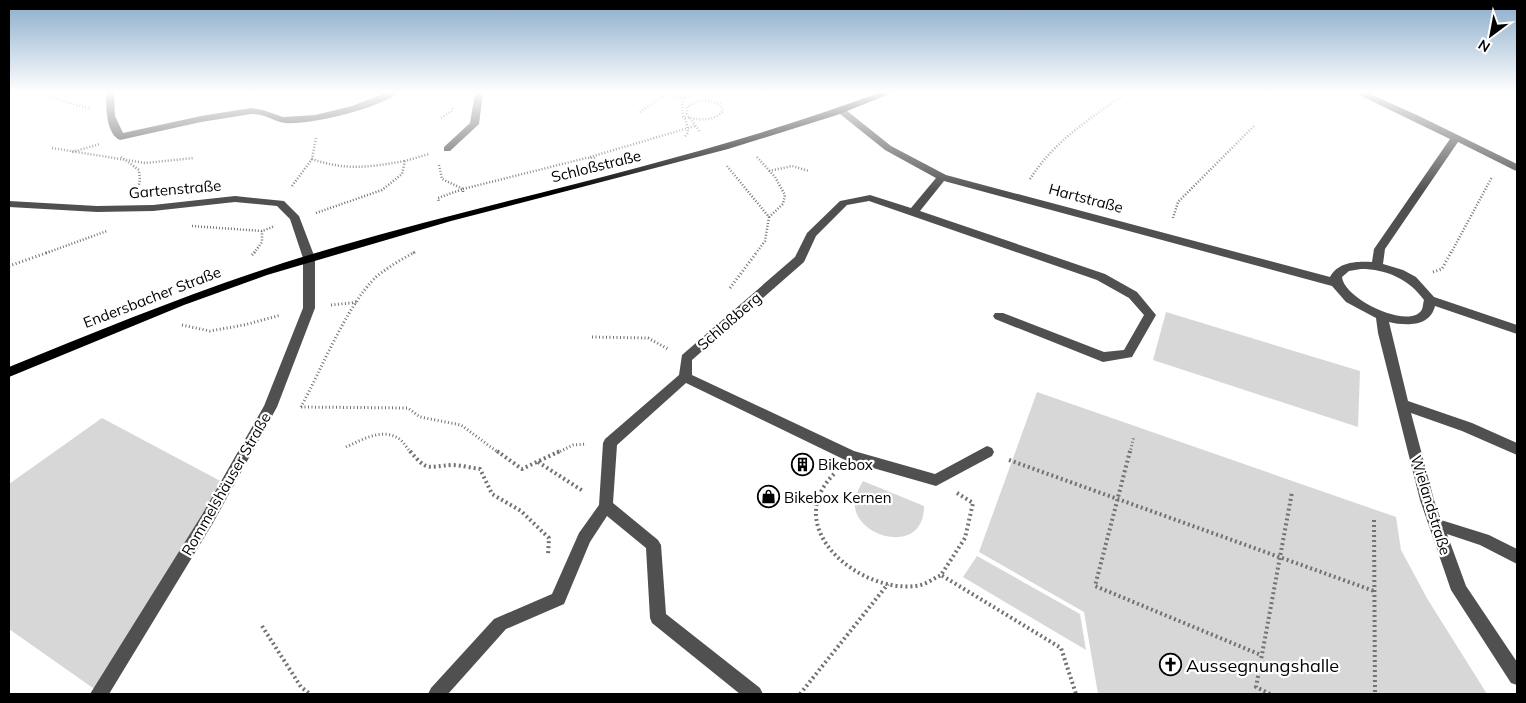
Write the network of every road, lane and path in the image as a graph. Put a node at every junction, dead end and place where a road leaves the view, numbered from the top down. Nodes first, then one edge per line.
1 (115, 126) edge
2 (168, 126) edge
3 (322, 126) edge
4 (472, 126) edge
5 (688, 126) edge
6 (695, 126) dead end
7 (799, 126) edge
8 (860, 126) edge
9 (1081, 126) edge
10 (1254, 126) edge
11 (1430, 126) edge
12 (682, 137) dead end
13 (1455, 139) junction
14 (447, 149) junction
15 (586, 158) junction
16 (602, 158) dead end
17 (312, 159) junction
18 (123, 160) dead end
19 (405, 161) junction
20 (1501, 161) junction
21 (1517, 168) edge
22 (809, 171) dead end
23 (942, 177) junction
24 (291, 188) dead end
25 (463, 191) junction
26 (752, 196) dead end
27 (1020, 197) junction
28 (9, 204) edge
29 (340, 206) dead end
30 (153, 208) junction
31 (913, 212) junction
32 (769, 216) junction
33 (295, 218) junction
34 (446, 219) junction
35 (188, 226) dead end
36 (111, 230) dead end
37 (1166, 237) junction
38 (421, 248) dead end
39 (309, 258) junction
40 (9, 266) edge
41 (1377, 266) junction
42 (1411, 279) junction
43 (1337, 283) junction
44 (1430, 300) junction
45 (360, 302) junction
46 (166, 308) junction
47 (309, 308) junction
48 (999, 316) dead end
49 (733, 317) junction
50 (1382, 317) junction
51 (1517, 330) edge
52 (592, 337) dead end
53 (686, 358) junction
54 (9, 372) edge
55 (685, 377) junction
56 (1402, 404) junction
57 (270, 407) junction
58 (301, 407) junction
59 (1134, 436) dead end
60 (610, 443) junction
61 (346, 447) dead end
62 (1517, 449) edge
63 (987, 452) joint
64 (850, 456) junction
65 (537, 462) junction
66 (936, 480) junction
67 (1292, 492) dead end
68 (1119, 500) junction
69 (606, 506) junction
70 (1374, 520) dead end
71 (1435, 524) junction
72 (548, 557) dead end
73 (1280, 557) junction
74 (1517, 557) edge
75 (942, 575) junction
76 (888, 584) junction
77 (1374, 591) junction
78 (262, 626) dead end
79 (1261, 655) junction
80 (1517, 678) edge
81 (99, 694) edge
82 (310, 694) edge
83 (437, 694) edge
84 (754, 694) edge
85 (800, 694) edge
86 (1076, 694) edge
87 (1270, 694) edge
88 (1375, 694) edge

1 - 2 street
3 - 17 path
4 - 14 street
5 - 12 path
6 - 15 path
7 - 34 main road, Schloßstraße
8 - 23 street, Hartstraße
9 - 27 path
10 - 37 path
11 - 13 street
13 - 20 street
13 - 41 street
14 - 19 path
14 - 25 path
15 - 16 path
15 - 25 path
17 - 19 path
17 - 24 path
18 - 30 path
19 - 29 path
20 - 21 street
20 - 42 path
22 - 32 path
23 - 27 street, Hartstraße
23 - 31 street
25 - 34 path
26 - 32 path
27 - 37 street, Hartstraße
28 - 30 street, Gartenstraße
30 - 33 street, Gartenstraße
31 - 48 street, Schloßberg
31 - 49 street, Schloßberg
32 - 49 path
33 - 35 path
33 - 39 street
34 - 39 main road, Schloßstraße
36 - 40 path
37 - 43 street, Hartstraße
38 - 45 path
39 - 46 main road, Endersbacher Straße
39 - 47 street, Rommelshäuser Straße
41 - 42 street
41 - 43 street
42 - 44 street
43 - 50 street
44 - 50 street
44 - 51 street
45 - 47 path
45 - 58 path
46 - 47 path
46 - 54 main road, Endersbacher Straße
47 - 57 street, Rommelshäuser Straße
49 - 53 street, Schloßberg
50 - 56 street, Wielandstraße
52 - 53 path
53 - 55 street, Schloßberg
55 - 60 street
55 - 64 street
56 - 62 street
56 - 71 street, Wielandstraße
57 - 58 path
57 - 81 street, Rommelshäuser Straße
58 - 65 path
59 - 68 path
60 - 65 path
60 - 69 street
61 - 72 path
63 - 66 street
63 - 68 path
64 - 66 street
64 - 76 path
65 - 69 path
66 - 75 path
67 - 73 path
68 - 73 path
68 - 79 path
69 - 83 street
69 - 84 street
70 - 77 path
71 - 74 street
71 - 80 street, Wielandstraße
73 - 77 path
73 - 79 path
75 - 76 path
75 - 86 path
76 - 85 path
77 - 88 path
78 - 82 path
79 - 87 path

